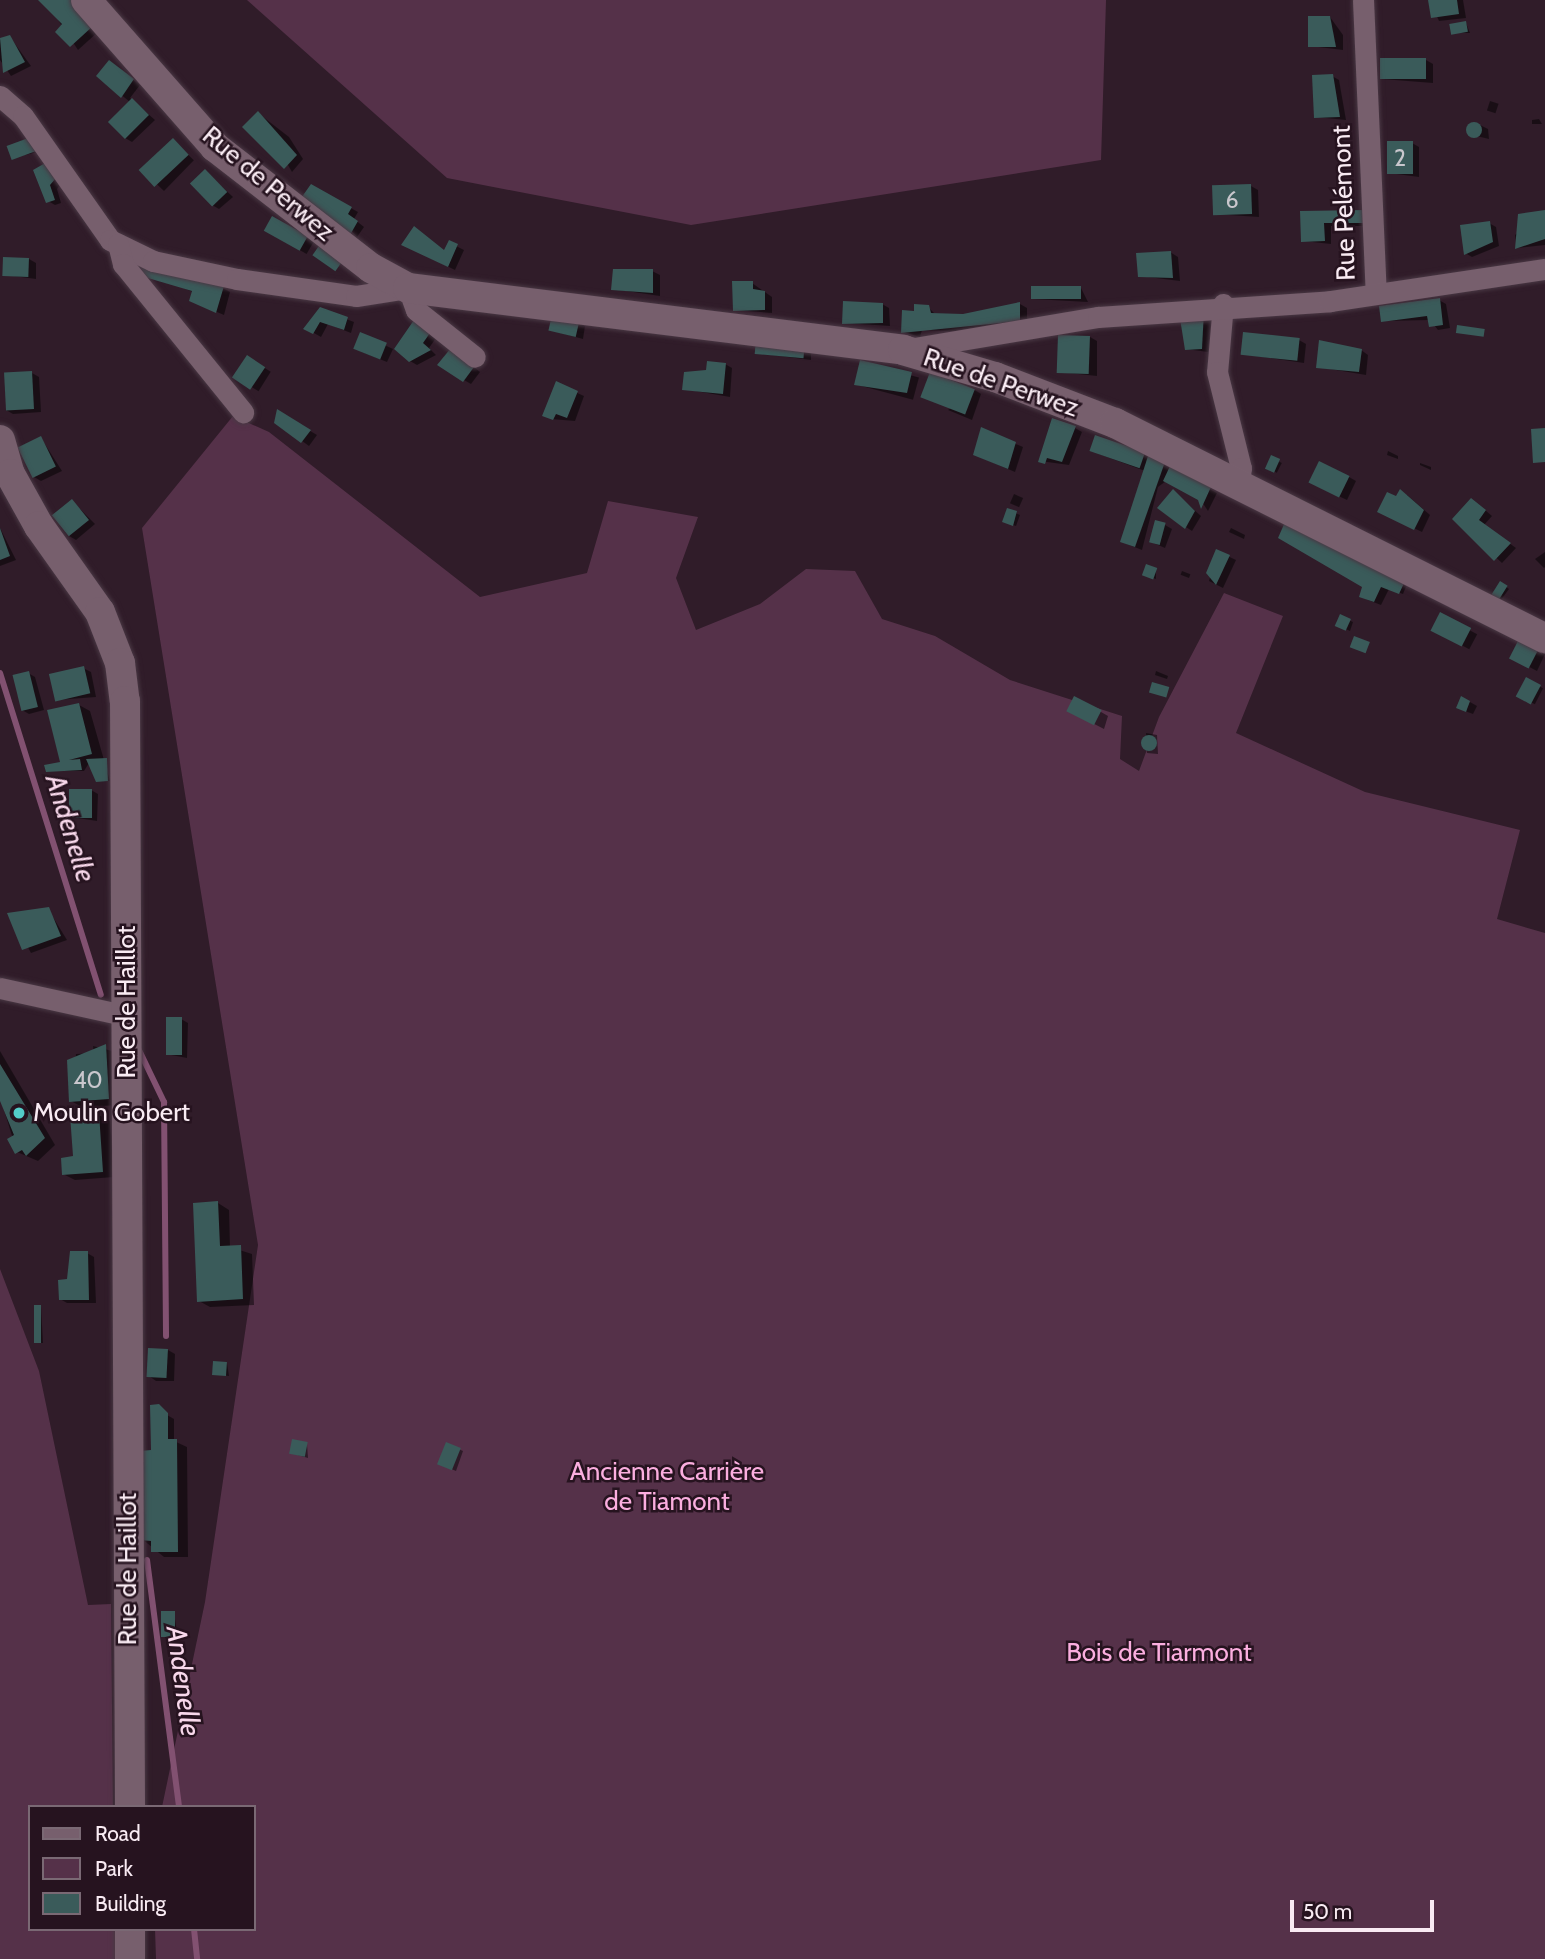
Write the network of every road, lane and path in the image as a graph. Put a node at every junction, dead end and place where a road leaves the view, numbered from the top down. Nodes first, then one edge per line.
1 (86, 0) edge
2 (1363, 0) edge
3 (0, 96) edge
4 (118, 244) junction
5 (1545, 270) edge
6 (408, 288) junction
7 (1376, 293) junction
8 (1223, 304) junction
9 (903, 350) junction
10 (475, 357) dead end
11 (243, 412) dead end
12 (0, 440) edge
13 (1239, 484) junction
14 (1545, 638) edge
15 (0, 988) edge
16 (128, 1016) junction
17 (130, 1805) edge
18 (130, 1931) edge
19 (130, 1959) edge

1 - 6 street, Rue de Perwez
2 - 7 street, Rue Pelémont
3 - 4 street
4 - 6 street
4 - 11 street
5 - 7 street
6 - 9 street, Rue de Perwez
6 - 10 street
7 - 8 street, Rue Pelémont
8 - 9 street, Rue Pelémont
8 - 13 street
9 - 13 street, Rue de Perwez
12 - 16 street, Rue de Haillot
13 - 14 street, Rue de Perwez
15 - 16 street
16 - 17 street, Rue de Haillot
18 - 19 street

